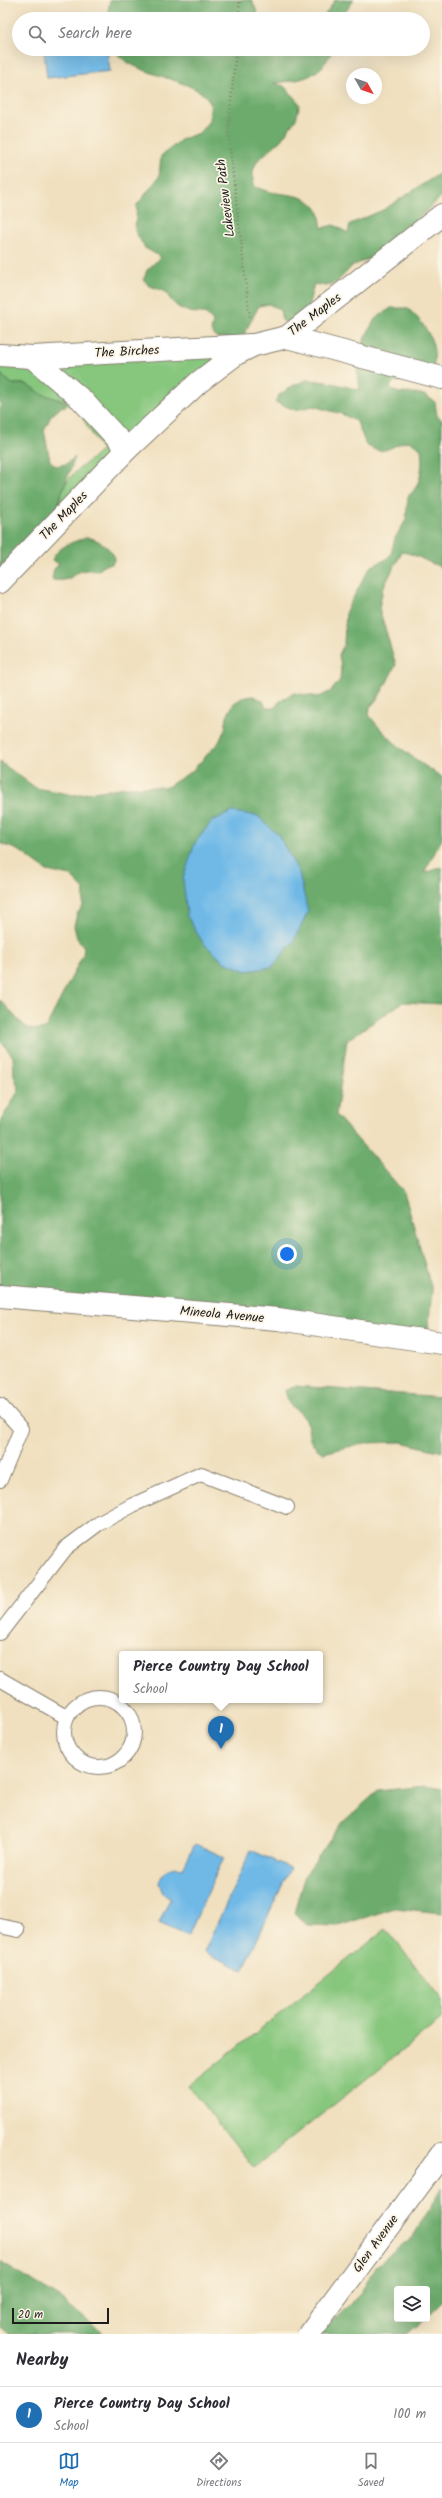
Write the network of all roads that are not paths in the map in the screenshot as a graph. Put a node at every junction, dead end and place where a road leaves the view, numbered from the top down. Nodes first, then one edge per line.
1 (442, 215) edge
2 (286, 338) junction
3 (254, 345) junction
4 (0, 354) edge
5 (32, 356) junction
6 (442, 378) edge
7 (127, 449) junction
8 (0, 582) edge
9 (0, 1296) edge
10 (442, 1343) edge
11 (0, 1405) edge
12 (0, 1480) edge
13 (287, 1507) dead end
14 (0, 1633) edge
15 (0, 1679) edge
16 (119, 1703) edge
17 (120, 1703) edge
18 (66, 1717) junction
19 (0, 1926) edge
20 (18, 1930) dead end
21 (442, 2154) edge
22 (309, 2334) edge

1 - 2 street, The Maples
2 - 3 street, The Maples
2 - 6 street
3 - 5 street, The Birches
3 - 7 street, The Maples
4 - 5 street, The Birches
5 - 7 street
7 - 8 street, The Maples
9 - 10 street, Mineola Avenue
11 - 12 lane
13 - 14 lane
15 - 18 lane
16 - 18 lane
17 - 18 lane
19 - 20 lane
21 - 22 street, Glen Avenue

